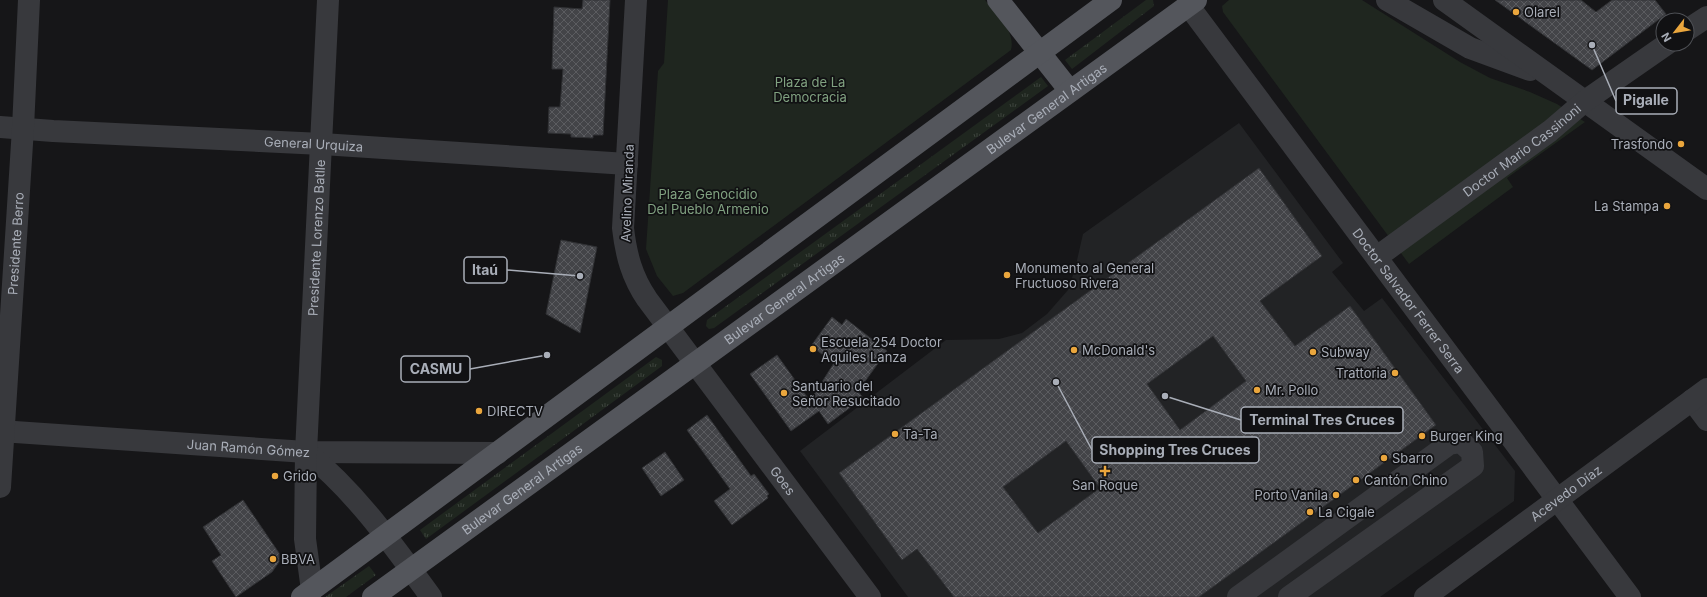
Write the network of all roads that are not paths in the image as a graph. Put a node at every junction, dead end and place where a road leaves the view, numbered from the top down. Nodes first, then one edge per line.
1 (29, 0) edge
2 (328, 0) edge
3 (636, 0) edge
4 (998, 0) edge
5 (1111, 0) edge
6 (1387, 0) edge
7 (1444, 0) edge
8 (1189, 2) edge
9 (1707, 16) edge
10 (1695, 24) edge
11 (1655, 52) edge
12 (1040, 53) junction
13 (1551, 77) junction
14 (1070, 91) junction
15 (1585, 101) junction
16 (0, 127) edge
17 (23, 128) junction
18 (322, 144) junction
19 (627, 164) junction
20 (1707, 189) edge
21 (1377, 257) junction
22 (669, 328) junction
23 (696, 364) junction
24 (1700, 395) edge
25 (1707, 420) edge
26 (2, 432) edge
27 (306, 452) junction
28 (498, 453) junction
29 (0, 487) edge
30 (1557, 498) junction
31 (385, 535) junction
32 (411, 570) junction
33 (307, 594) edge
34 (373, 597) edge
35 (431, 597) edge
36 (870, 597) edge
37 (1238, 597) edge
38 (1289, 597) edge
39 (1425, 597) edge
40 (1630, 597) edge

1 - 17 street, Presidente Berro
2 - 18 street, Presidente Lorenzo Batlle
3 - 19 street, Avelino Miranda
4 - 12 main road
5 - 12 main road
6 - 13 street
7 - 13 street
8 - 14 main road, Bulevar General Artigas
8 - 21 street, Doctor Salvador Ferrer Serra
9 - 10 street
11 - 15 street, Doctor Mario Cassinoni
12 - 14 main road
12 - 22 main road
13 - 15 street
14 - 23 main road, Bulevar General Artigas
15 - 20 street
15 - 21 street, Doctor Mario Cassinoni
16 - 17 street, General Urquiza
17 - 18 street, General Urquiza
17 - 26 street, Presidente Berro
18 - 19 street, General Urquiza
18 - 27 street, Presidente Lorenzo Batlle
19 - 22 street, Avelino Miranda
21 - 30 street, Doctor Salvador Ferrer Serra
22 - 23 street, Avelino Miranda
22 - 28 main road
23 - 32 main road, Bulevar General Artigas
23 - 36 street, Goes
24 - 25 street
24 - 30 street, Acevedo Díaz
26 - 27 street, Juan Ramón Gómez
26 - 29 street, Presidente Berro
27 - 28 street, Juan Ramón Gómez
27 - 31 street
27 - 33 street, Presidente Lorenzo Batlle
28 - 31 main road
30 - 39 street, Acevedo Díaz
30 - 40 street, Doctor Salvador Ferrer Serra
31 - 32 street
31 - 33 main road
32 - 34 main road, Bulevar General Artigas
32 - 35 street
37 - 38 street

